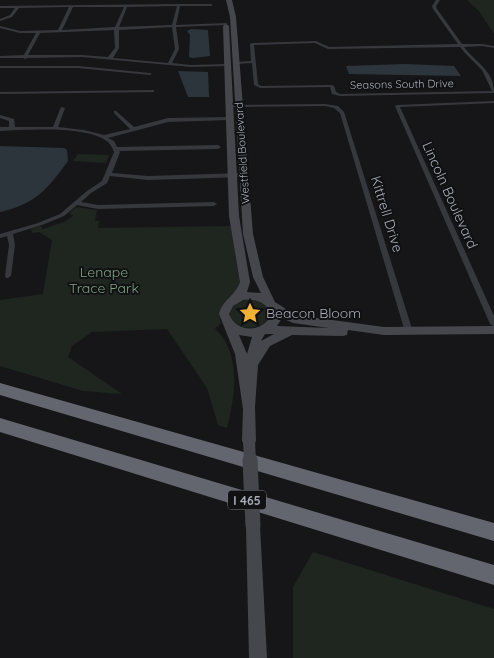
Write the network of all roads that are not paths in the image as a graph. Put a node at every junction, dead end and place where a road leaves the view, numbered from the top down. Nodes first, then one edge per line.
1 (229, 0) edge
2 (438, 0) edge
3 (211, 4) dead end
4 (179, 5) junction
5 (0, 6) edge
6 (19, 6) junction
7 (72, 6) junction
8 (126, 6) junction
9 (0, 20) edge
10 (174, 24) junction
11 (226, 24) junction
12 (0, 27) edge
13 (117, 29) junction
14 (38, 32) junction
15 (59, 32) junction
16 (463, 47) junction
17 (494, 47) edge
18 (0, 56) edge
19 (26, 56) junction
20 (111, 57) junction
21 (169, 63) junction
22 (254, 63) junction
23 (232, 64) junction
24 (0, 67) edge
25 (20, 67) junction
26 (150, 74) dead end
27 (152, 91) dead end
28 (494, 91) edge
29 (0, 93) edge
30 (494, 102) edge
31 (229, 106) junction
32 (239, 106) junction
33 (63, 108) dead end
34 (116, 112) dead end
35 (0, 116) edge
36 (230, 118) junction
37 (0, 129) edge
38 (12, 129) junction
39 (55, 129) junction
40 (133, 129) junction
41 (104, 137) junction
42 (218, 147) dead end
43 (117, 149) junction
44 (238, 173) junction
45 (109, 174) junction
46 (76, 203) junction
47 (214, 204) dead end
48 (10, 234) junction
49 (0, 236) edge
50 (8, 276) dead end
51 (233, 300) junction
52 (272, 304) junction
53 (494, 324) edge
54 (230, 326) junction
55 (296, 330) junction
56 (373, 330) junction
57 (494, 330) edge
58 (263, 331) junction
59 (409, 332) junction
60 (252, 365) junction
61 (0, 389) edge
62 (249, 408) junction
63 (0, 425) edge
64 (494, 532) edge
65 (494, 575) edge
66 (258, 658) edge

1 - 11 main road, Westfield Boulevard
1 - 23 main road, Westfield Boulevard
2 - 16 street
3 - 4 street
4 - 8 street
4 - 10 street
5 - 6 street
6 - 7 street
6 - 9 street
7 - 8 street
7 - 15 street
8 - 13 street
10 - 11 street
10 - 13 street
10 - 21 street
11 - 23 main road, Westfield Boulevard
12 - 14 street
13 - 15 street
13 - 20 street
14 - 15 street
14 - 19 street
16 - 17 street
16 - 22 street
16 - 28 street
18 - 19 street
19 - 20 street
19 - 25 street
20 - 21 street
21 - 23 street
22 - 23 street
22 - 28 street, Seasons South Drive
23 - 31 main road, Westfield Boulevard
23 - 32 main road, Westfield Boulevard
24 - 25 street
25 - 26 street
27 - 29 street
30 - 53 street, Lincoln Boulevard
31 - 32 street
31 - 36 main road, Westfield Boulevard
32 - 44 main road, Westfield Boulevard
32 - 59 street, Kittrell Drive
33 - 39 street
34 - 40 street
35 - 38 street
36 - 40 street
36 - 44 main road, Westfield Boulevard
37 - 38 street
38 - 39 street
39 - 41 street
40 - 41 street
41 - 43 street
42 - 43 street
43 - 45 street
44 - 45 street
44 - 51 main road, Westfield Boulevard
44 - 52 main road, Westfield Boulevard
45 - 46 street
46 - 47 street
46 - 48 street
48 - 49 street
48 - 50 street
51 - 52 main road
51 - 54 main road
52 - 56 main road
52 - 58 main road
54 - 58 main road
54 - 62 main road
55 - 56 main road
55 - 58 main road
55 - 60 main road
56 - 59 main road
57 - 59 main road
58 - 60 main road
60 - 62 main road
61 - 64 highway
62 - 66 main road, bridge
63 - 65 highway, I 465

